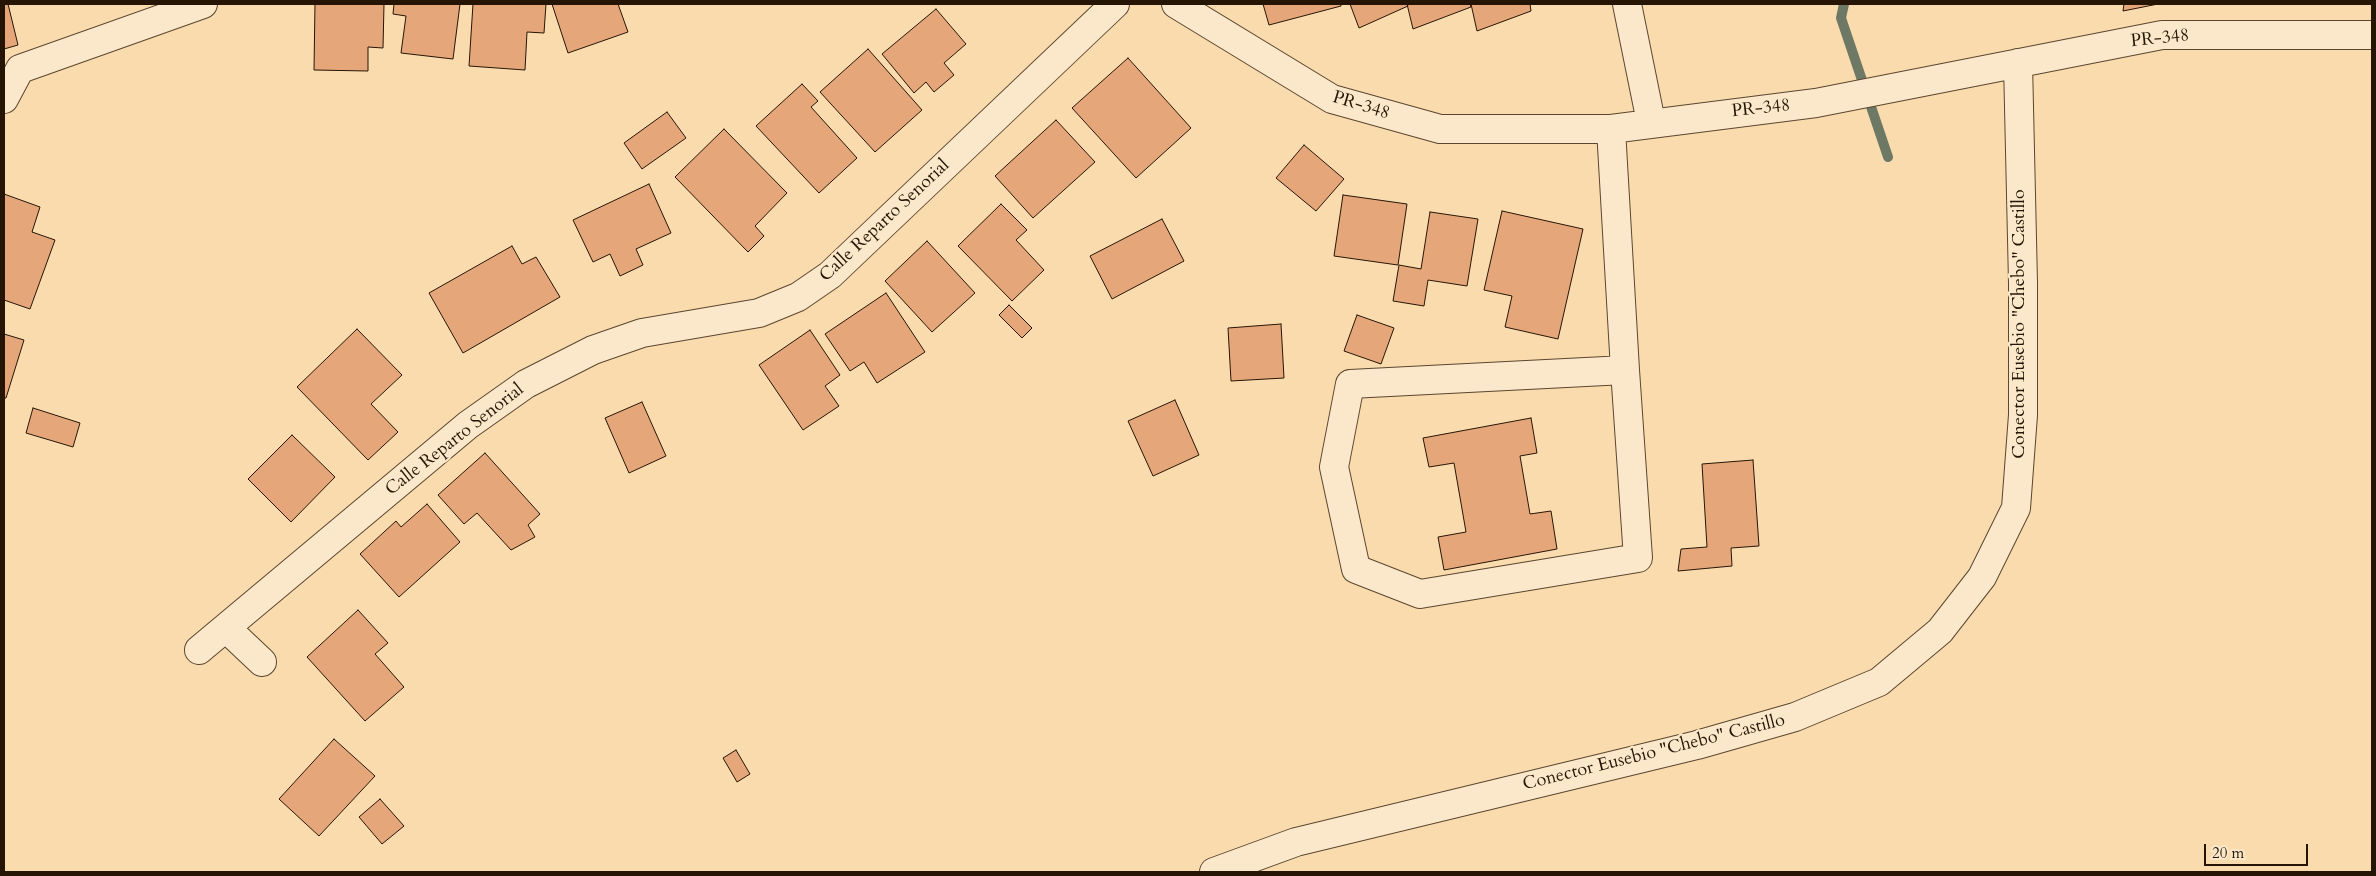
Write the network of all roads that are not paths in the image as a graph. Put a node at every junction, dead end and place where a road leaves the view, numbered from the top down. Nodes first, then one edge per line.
1 (203, 4) edge
2 (1115, 4) edge
3 (1176, 4) edge
4 (1627, 4) edge
5 (2372, 36) edge
6 (2018, 63) junction
7 (4, 99) edge
8 (1651, 122) junction
9 (1611, 129) junction
10 (1625, 370) junction
11 (226, 628) junction
12 (199, 650) dead end
13 (262, 662) dead end
14 (1214, 872) edge

1 - 7 street
2 - 11 street, Calle Reparto Senorial
3 - 9 street, PR-348 / PR-348
4 - 8 street
5 - 6 street, PR-348 / PR-348
6 - 8 street, PR-348 / PR-348
6 - 14 street, Conector Eusebio "Chebo" Castillo
8 - 9 street, PR-348 / PR-348
9 - 10 street
10 - 10 street
11 - 12 street, Calle Reparto Senorial
11 - 13 street

